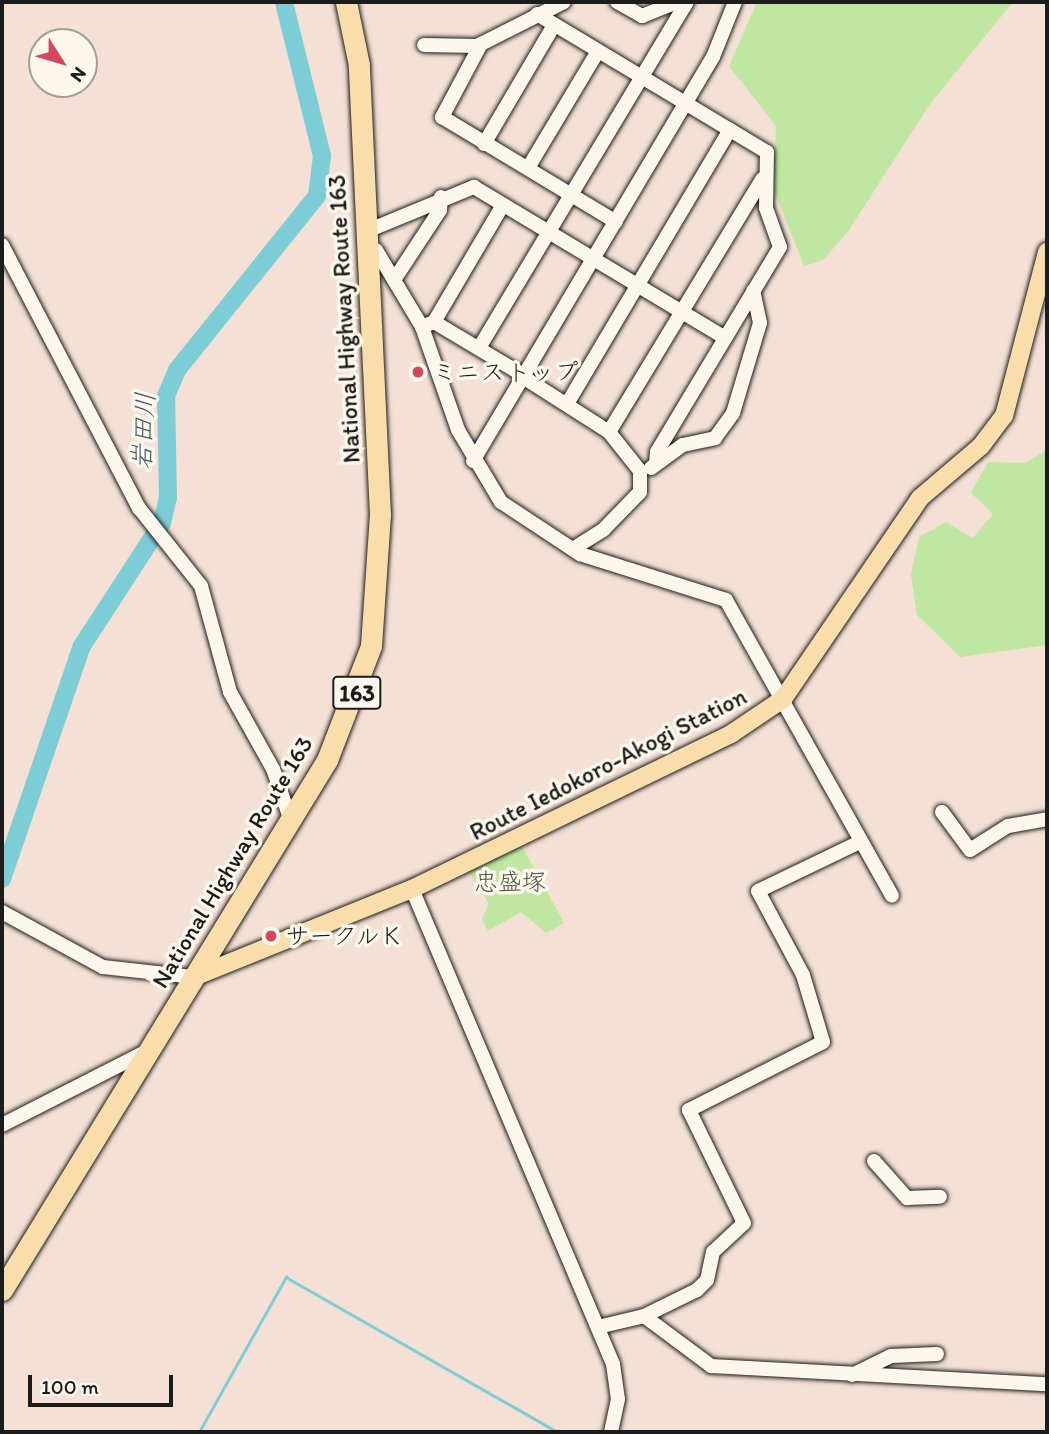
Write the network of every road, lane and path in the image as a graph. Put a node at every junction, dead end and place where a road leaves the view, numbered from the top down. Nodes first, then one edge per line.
1 (346, 2) edge
2 (564, 2) edge
3 (617, 2) edge
4 (735, 2) edge
5 (686, 4) edge
6 (537, 14) junction
7 (554, 24) junction
8 (481, 44) junction
9 (424, 45) dead end
10 (598, 51) junction
11 (642, 77) junction
12 (686, 104) junction
13 (730, 130) junction
14 (484, 144) junction
15 (528, 169) junction
16 (762, 179) junction
17 (571, 195) junction
18 (441, 197) junction
19 (503, 205) junction
20 (616, 222) junction
21 (548, 232) junction
22 (368, 240) junction
23 (2, 245) edge
24 (1047, 251) edge
25 (593, 259) junction
26 (394, 280) junction
27 (638, 286) junction
28 (753, 291) junction
29 (681, 311) junction
30 (428, 325) junction
31 (725, 338) junction
32 (479, 348) junction
33 (523, 376) junction
34 (567, 404) junction
35 (609, 432) junction
36 (474, 461) junction
37 (656, 464) junction
38 (640, 471) junction
39 (572, 549) junction
40 (783, 699) junction
41 (942, 811) dead end
42 (290, 818) junction
43 (1047, 819) edge
44 (860, 842) junction
45 (412, 889) junction
46 (892, 896) dead end
47 (5, 914) edge
48 (194, 977) junction
49 (149, 1051) junction
50 (2, 1125) edge
51 (874, 1161) dead end
52 (940, 1197) dead end
53 (2, 1290) edge
54 (644, 1316) junction
55 (598, 1327) junction
56 (937, 1354) dead end
57 (852, 1375) junction
58 (1047, 1384) edge
59 (611, 1432) edge

1 - 22 highway, National Highway Route 163 / 163
2 - 6 street
3 - 5 street
4 - 12 street
5 - 11 street
6 - 7 street
6 - 8 street
7 - 10 street
7 - 14 street
8 - 9 street
8 - 14 street
10 - 11 street
10 - 15 street
11 - 12 street
11 - 17 street
12 - 13 street
12 - 20 street
13 - 16 street
13 - 27 street
14 - 15 street
15 - 17 street
16 - 28 street
16 - 29 street
17 - 20 street
17 - 21 street
18 - 19 street
18 - 22 street
18 - 26 street
19 - 21 street
19 - 30 street
20 - 25 street
21 - 25 street
21 - 32 street
22 - 26 street
22 - 42 highway, National Highway Route 163 / 163
23 - 42 street
24 - 40 main road, Route Iedokoro-Akogi Station
25 - 27 street
25 - 33 street
26 - 30 street
27 - 29 street
27 - 34 street
28 - 31 street
28 - 37 street
29 - 31 street
29 - 35 street
30 - 32 street
30 - 36 street
31 - 37 street
32 - 33 street
33 - 34 street
33 - 36 street
34 - 35 street
35 - 38 street
36 - 39 street
37 - 38 street
38 - 39 street
39 - 40 street
40 - 44 street
40 - 45 main road, Route Iedokoro-Akogi Station
41 - 43 street
42 - 48 highway, National Highway Route 163 / 163
44 - 46 street
44 - 54 street
45 - 48 main road, Route Iedokoro-Akogi Station
45 - 55 street
47 - 48 street
48 - 49 highway, National Highway Route 163 / 163
49 - 50 street
49 - 53 highway, National Highway Route 163 / 163
51 - 52 street
54 - 55 street
54 - 57 street
55 - 59 street
56 - 57 street
57 - 58 street

